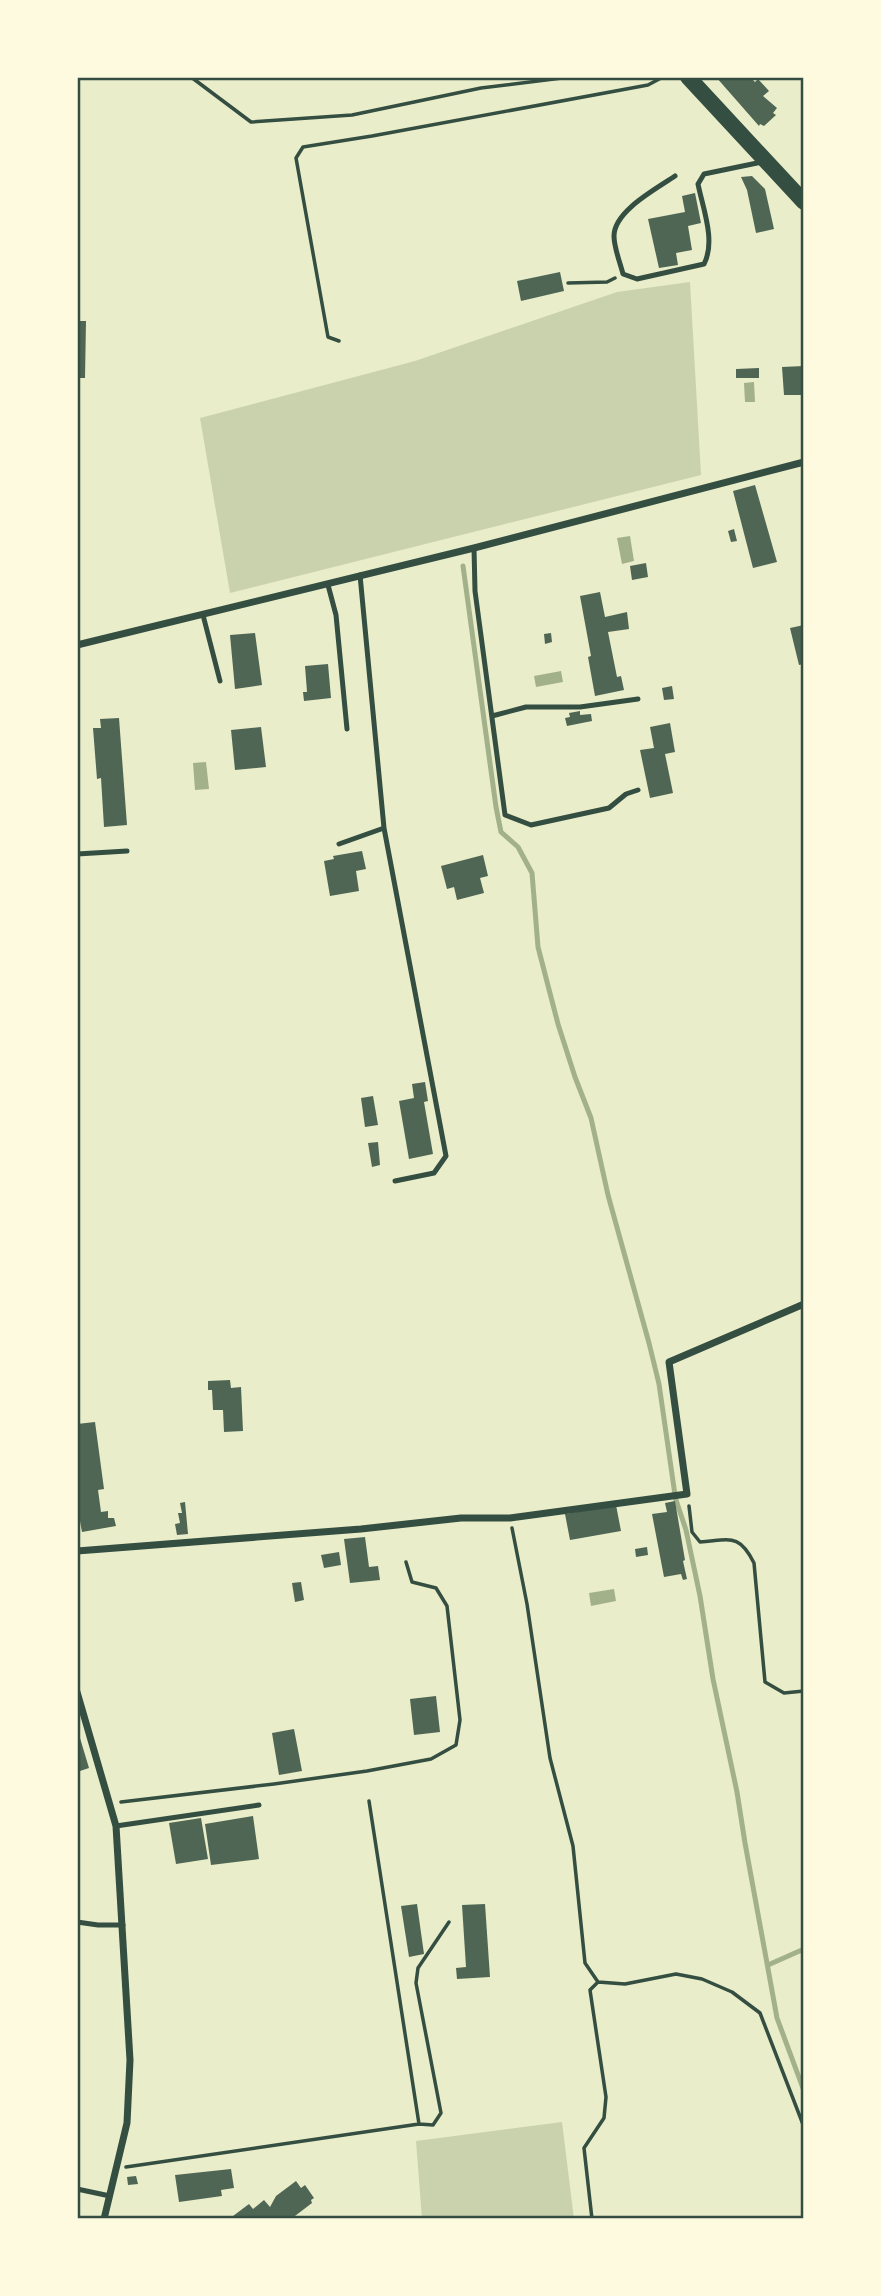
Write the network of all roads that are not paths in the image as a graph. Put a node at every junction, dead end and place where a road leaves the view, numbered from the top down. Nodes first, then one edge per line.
1 (688, 77) edge
2 (765, 162) junction
3 (675, 176) dead end
4 (801, 193) edge
5 (804, 462) edge
6 (474, 548) junction
7 (360, 575) junction
8 (328, 585) junction
9 (203, 615) junction
10 (77, 645) edge
11 (220, 681) dead end
12 (638, 699) dead end
13 (492, 716) junction
14 (347, 729) dead end
15 (638, 790) dead end
16 (384, 828) junction
17 (339, 845) dead end
18 (127, 851) dead end
19 (77, 854) edge
20 (396, 1181) dead end
21 (804, 1304) edge
22 (77, 1551) edge
23 (77, 1692) edge
24 (259, 1805) dead end
25 (116, 1826) junction
26 (77, 1922) edge
27 (123, 1925) junction
28 (77, 2189) edge
29 (110, 2196) junction
30 (104, 2219) edge

1 - 2 main road
2 - 3 lane
2 - 4 main road
5 - 6 street
6 - 7 street
6 - 13 lane
7 - 8 street
7 - 16 lane
8 - 9 street
8 - 14 lane
9 - 10 street
9 - 11 lane
12 - 13 lane
13 - 15 lane
16 - 17 lane
16 - 20 lane
18 - 19 lane
21 - 22 street
23 - 25 street
24 - 25 lane
25 - 27 street
26 - 27 lane
27 - 29 street
28 - 29 lane
29 - 30 street

